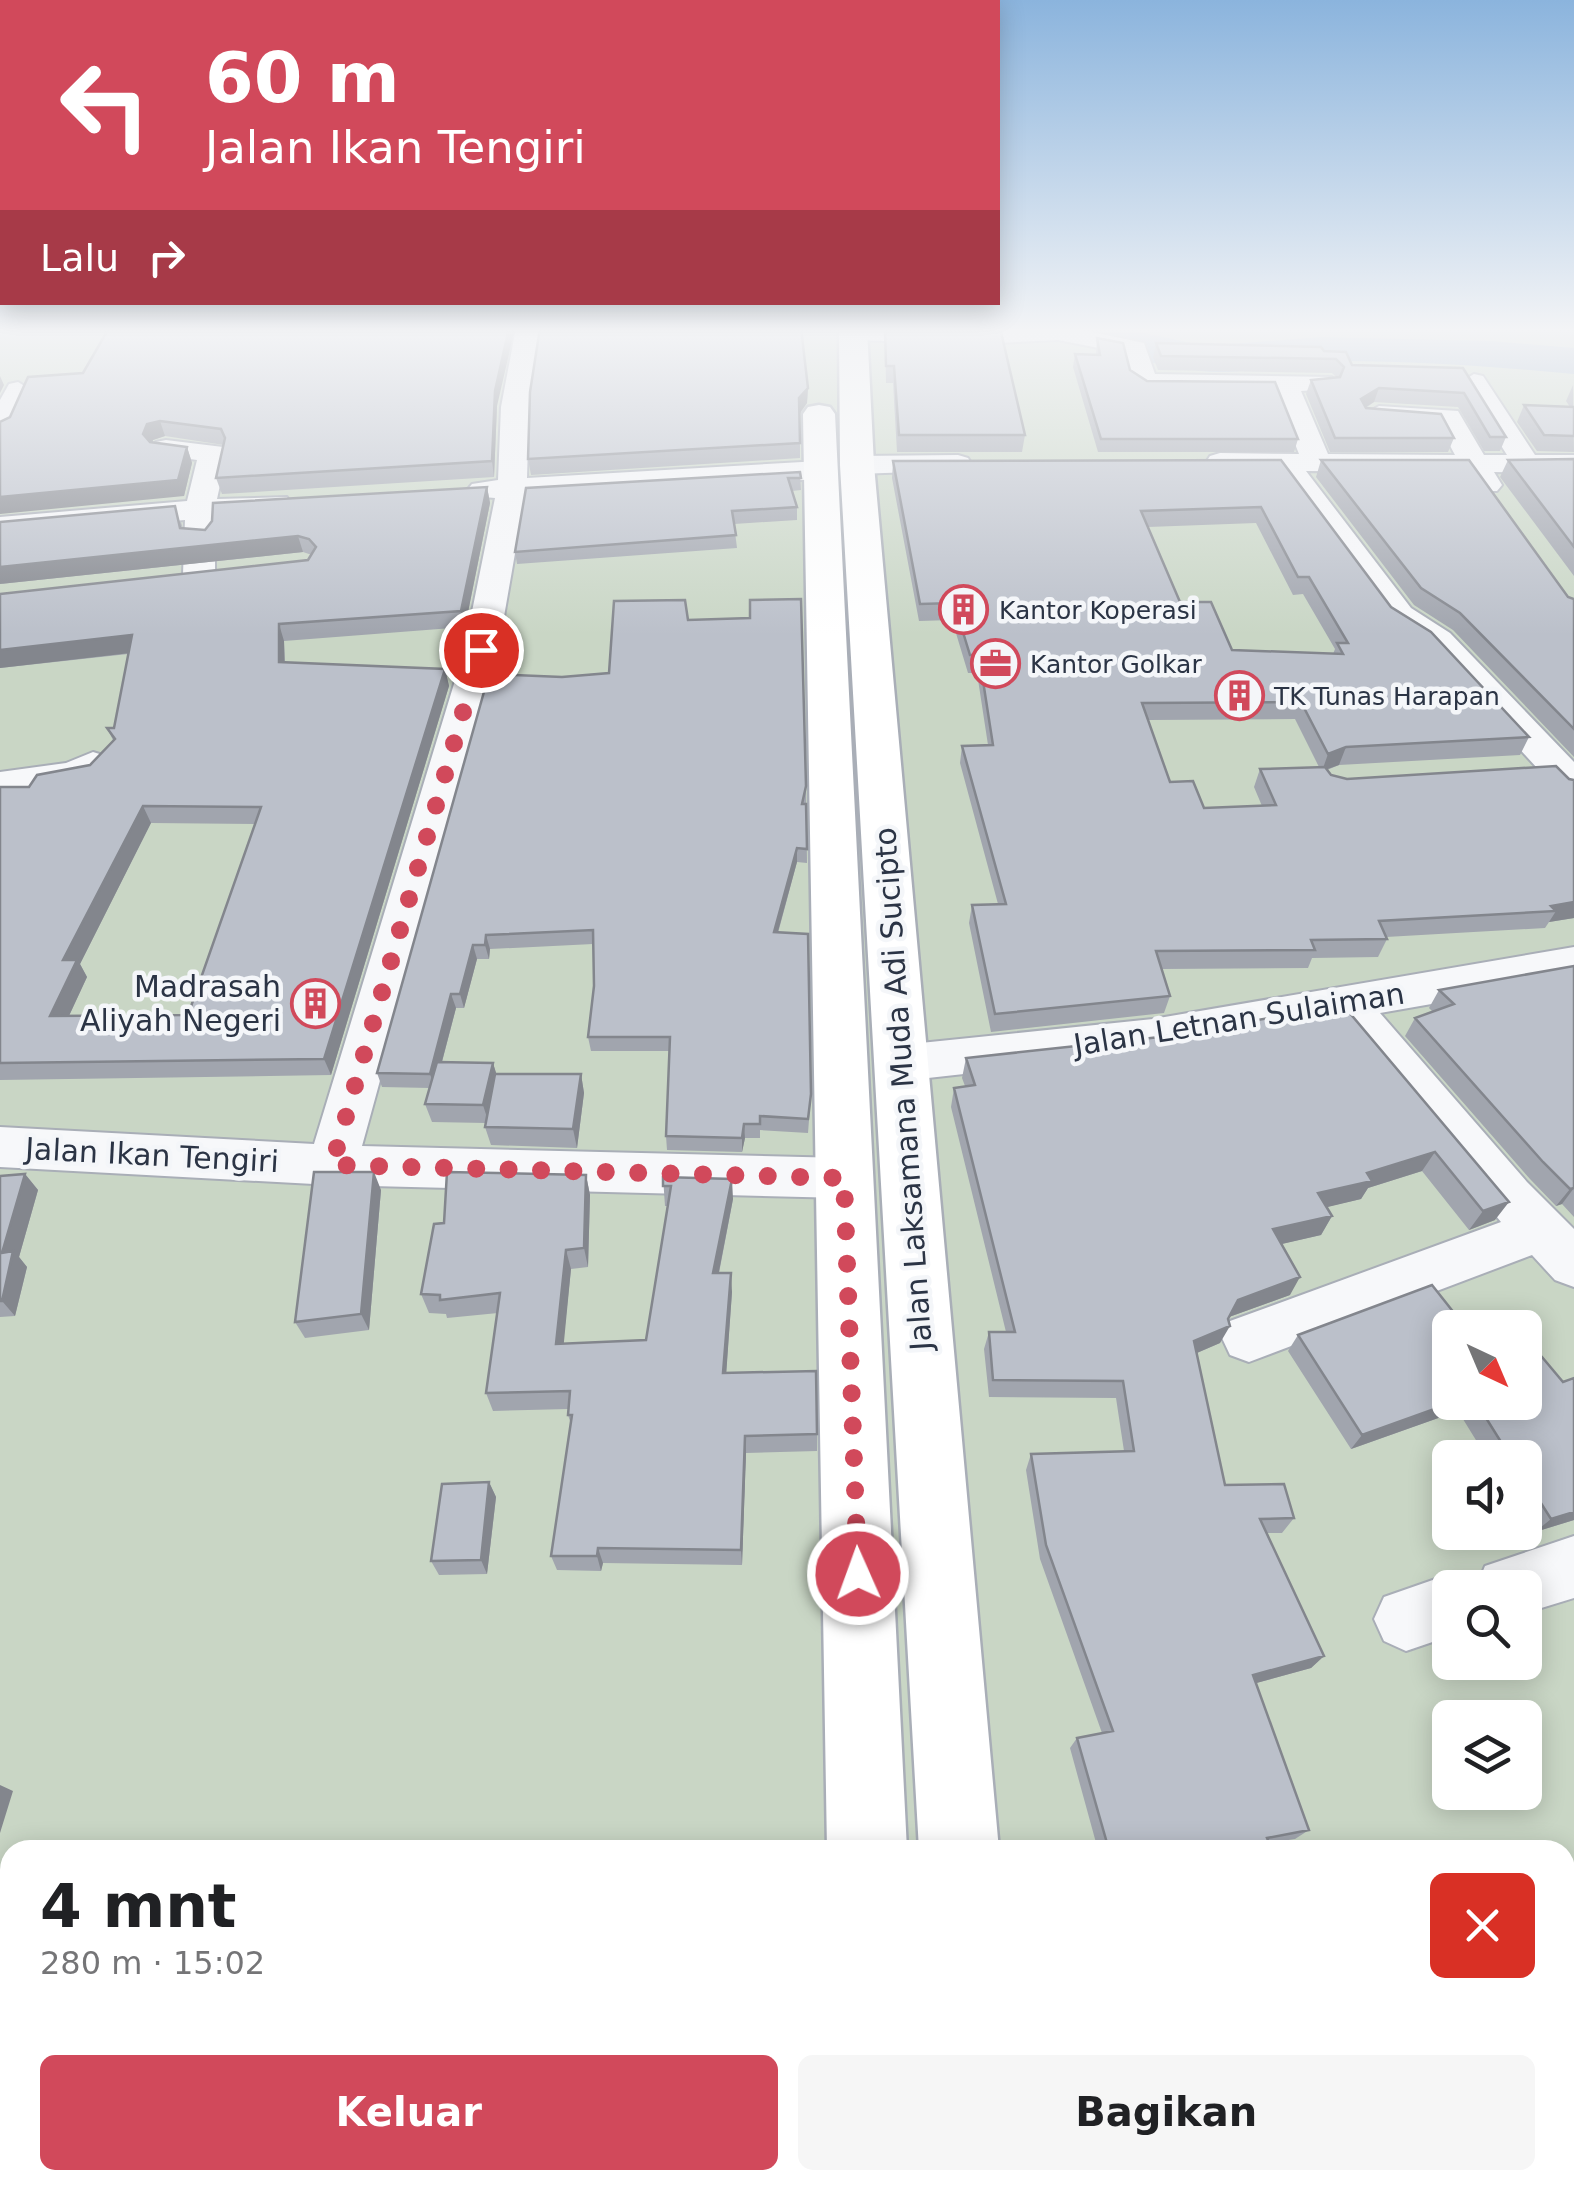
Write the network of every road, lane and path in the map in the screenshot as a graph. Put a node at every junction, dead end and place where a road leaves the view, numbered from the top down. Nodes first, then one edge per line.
1 (514, 430) edge
2 (839, 430) edge
3 (1294, 430) edge
4 (1455, 430) edge
5 (1505, 430) edge
6 (166, 448) edge
7 (1202, 457) edge
8 (1301, 463) junction
9 (1526, 463) junction
10 (994, 464) edge
11 (1574, 464) edge
12 (1473, 465) junction
13 (838, 468) junction
14 (512, 488) junction
15 (454, 492) edge
16 (298, 502) edge
17 (200, 508) junction
18 (1504, 510) edge
19 (0, 526) edge
20 (233, 572) edge
21 (199, 574) junction
22 (162, 578) edge
23 (100, 756) edge
24 (1518, 770) edge
25 (1566, 776) edge
26 (0, 784) edge
27 (1574, 963) edge
28 (1347, 1005) junction
29 (901, 1062) junction
30 (0, 1147) edge
31 (332, 1165) junction
32 (844, 1178) junction
33 (1558, 1247) edge
34 (1249, 1338) dead end
35 (1574, 1567) edge
36 (1542, 1577) edge
37 (867, 1840) edge
38 (958, 1840) edge

1 - 14 street
2 - 13 main road, Jalan Laksamana Muda Adi Sucipto
3 - 8 street
4 - 12 street
5 - 9 street
6 - 17 street
7 - 8 street
8 - 12 street
8 - 25 street
9 - 11 street
9 - 12 street
10 - 13 street
12 - 18 street
13 - 14 street
13 - 29 main road, Jalan Laksamana Muda Adi Sucipto
13 - 32 main road, Jalan Laksamana Muda Adi Sucipto
14 - 15 street
14 - 31 street
16 - 17 street
17 - 19 street
17 - 21 street
20 - 21 street
21 - 22 street
23 - 26 street
24 - 25 street
27 - 28 street, Jalan Letnan Sulaiman
28 - 29 street, Jalan Letnan Sulaiman
28 - 33 street
29 - 38 main road, Jalan Laksamana Muda Adi Sucipto
30 - 31 street, Jalan Ikan Tengiri
31 - 32 street, Jalan Ikan Tengiri
32 - 37 main road, Jalan Laksamana Muda Adi Sucipto
33 - 34 street
35 - 36 street

